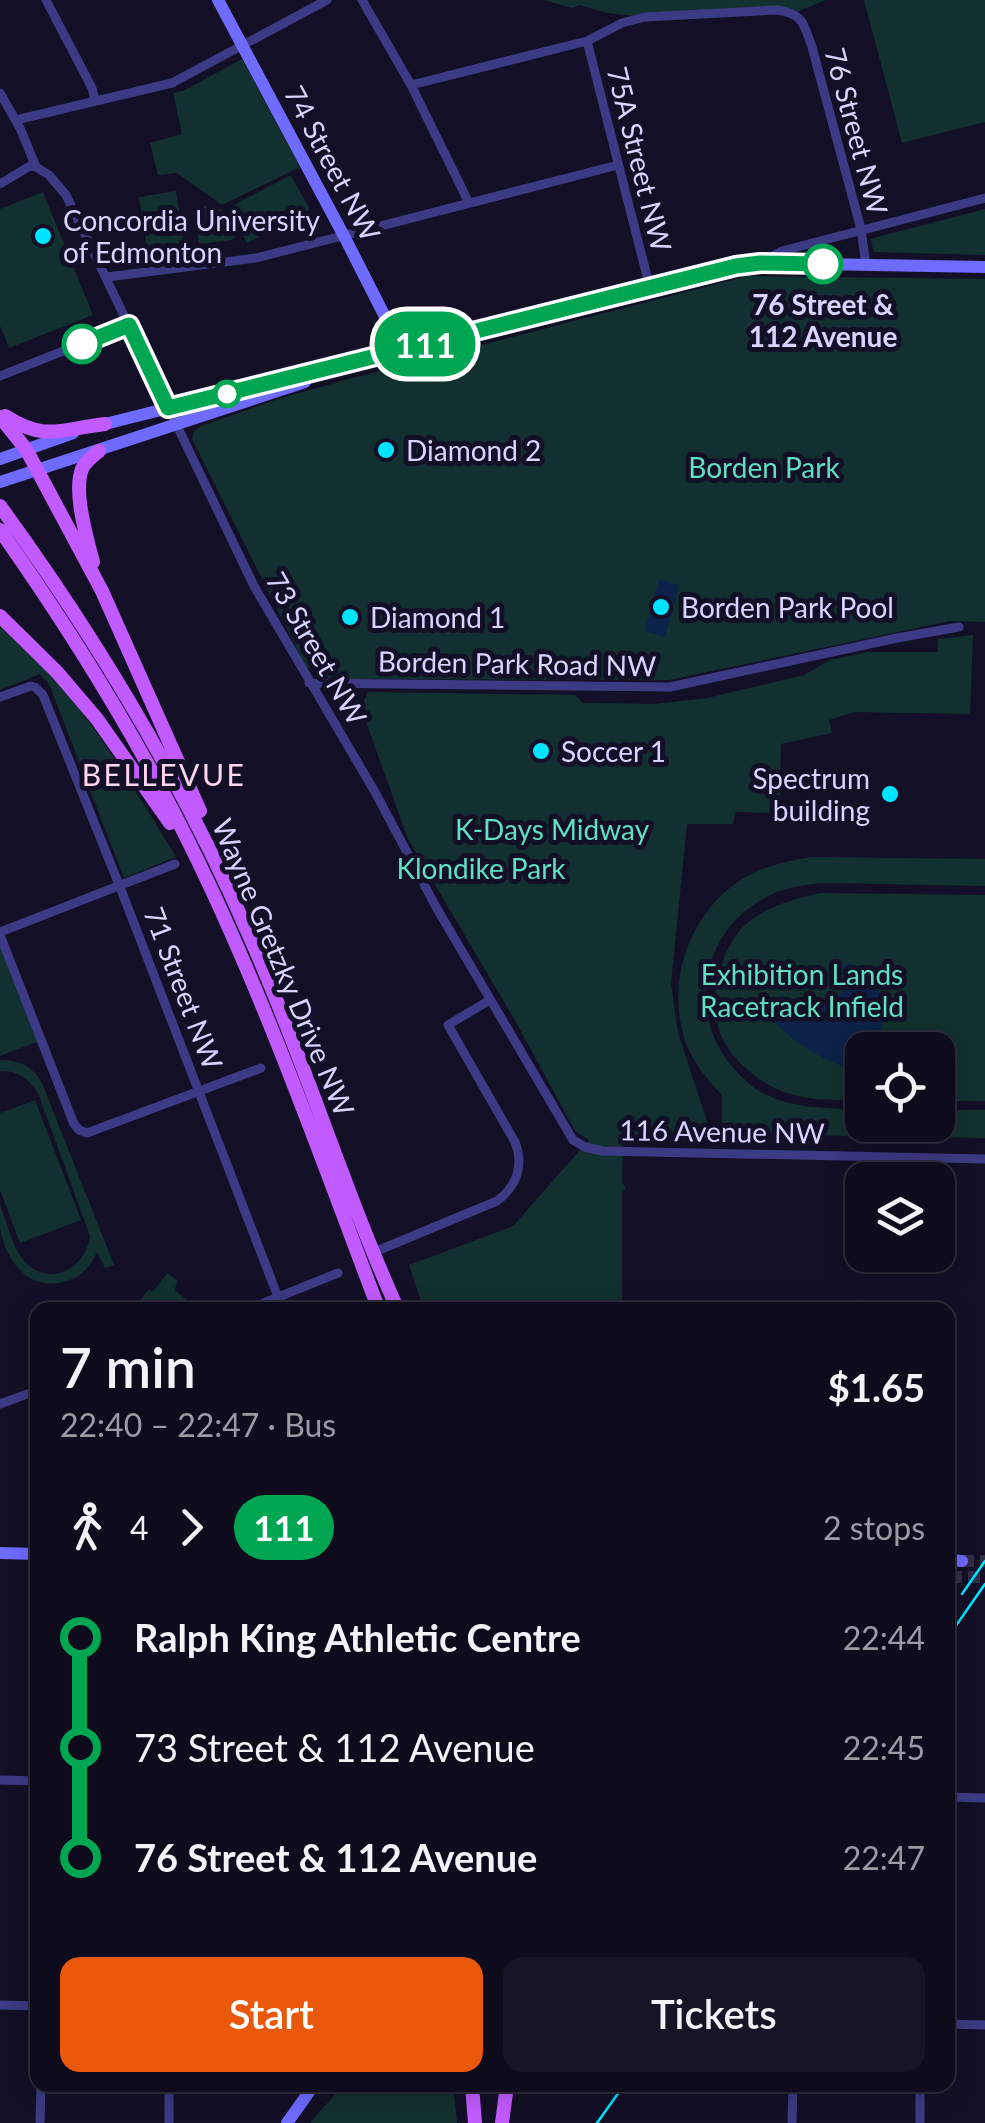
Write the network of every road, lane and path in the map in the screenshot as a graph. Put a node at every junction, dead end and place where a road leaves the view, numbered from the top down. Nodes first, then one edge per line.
1 (46, 0) edge
2 (218, 0) edge
3 (327, 0) edge
4 (362, 0) edge
5 (587, 40) junction
6 (242, 46) junction
7 (411, 85) junction
8 (1, 96) edge
9 (95, 100) junction
10 (16, 120) junction
11 (618, 165) junction
12 (36, 167) junction
13 (0, 184) edge
14 (985, 198) edge
15 (469, 202) junction
16 (861, 229) junction
17 (344, 236) junction
18 (760, 263) junction
19 (866, 265) junction
20 (985, 266) edge
21 (107, 277) junction
22 (650, 288) junction
23 (129, 325) junction
24 (402, 350) junction
25 (0, 376) edge
26 (168, 408) junction
27 (0, 415) edge
28 (105, 424) junction
29 (176, 425) junction
30 (26, 449) junction
31 (99, 450) junction
32 (1, 458) edge
33 (36, 470) junction
34 (6, 480) edge
35 (0, 506) edge
36 (0, 530) edge
37 (102, 591) junction
38 (0, 616) edge
39 (958, 627) dead end
40 (309, 683) junction
41 (0, 698) edge
42 (215, 859) junction
43 (198, 862) junction
44 (176, 864) dead end
45 (120, 887) junction
46 (0, 934) edge
47 (490, 1000) junction
48 (260, 1068) dead end
49 (200, 1091) junction
50 (578, 1144) joint
51 (985, 1159) edge
52 (374, 1252) junction
53 (359, 1258) junction
54 (338, 1273) dead end
55 (278, 1298) junction
56 (267, 1302) edge
57 (280, 1302) edge
58 (376, 1302) edge
59 (395, 1302) edge
60 (30, 1394) edge
61 (0, 1404) edge
62 (0, 1554) edge
63 (30, 1554) edge
64 (0, 1780) edge
65 (30, 1781) edge
66 (955, 1797) edge
67 (985, 1798) edge
68 (0, 2006) edge
69 (30, 2006) edge
70 (955, 2024) edge
71 (985, 2024) edge
72 (40, 2092) edge
73 (170, 2092) edge
74 (309, 2092) edge
75 (473, 2092) edge
76 (505, 2092) edge
77 (793, 2092) edge
78 (920, 2092) edge
79 (40, 2123) edge
80 (169, 2123) edge
81 (287, 2123) edge
82 (475, 2123) edge
83 (502, 2123) edge
84 (792, 2123) edge
85 (920, 2123) edge

1 - 9 street
2 - 6 main road, 74 Street NW
3 - 6 street
4 - 7 street
5 - 7 street
5 - 11 street, 75A Street NW
5 - 16 street, 76 Street NW
6 - 9 street
6 - 17 main road, 74 Street NW
7 - 15 street
8 - 10 street
9 - 10 street
10 - 12 street
11 - 15 street
11 - 22 street, 75A Street NW
12 - 13 street
12 - 21 street, 73 Street NW
14 - 16 street
15 - 17 street
16 - 18 street
16 - 19 street, 76 Street NW
17 - 21 street
17 - 24 main road, 74 Street NW
18 - 19 main road
18 - 22 main road
19 - 20 main road
21 - 23 street, 73 Street NW
22 - 24 main road
23 - 25 street
23 - 26 street, 73 Street NW
24 - 26 main road
24 - 29 main road
26 - 28 main road
26 - 29 street, 73 Street NW
27 - 28 main road
27 - 30 main road
28 - 30 main road
29 - 31 main road
29 - 40 street, 73 Street NW
30 - 32 main road
30 - 33 main road
31 - 33 main road
31 - 37 main road
33 - 34 main road
33 - 37 main road
35 - 42 main road, Wayne Gretzky Drive NW
36 - 43 main road, Wayne Gretzky Drive NW
37 - 42 main road
38 - 43 main road
39 - 40 street, Borden Park Road NW
40 - 47 street, 73 Street NW
41 - 45 street, 71 Street NW
42 - 52 main road, Wayne Gretzky Drive NW
43 - 53 main road, Wayne Gretzky Drive NW
44 - 45 street
45 - 46 street
45 - 49 street, 71 Street NW
46 - 49 street
47 - 50 street, 73 Street NW
47 - 52 street
48 - 49 street
49 - 55 street, 71 Street NW
50 - 51 street, 116 Avenue NW
52 - 53 street
52 - 59 main road, Wayne Gretzky Drive NW
53 - 58 main road, Wayne Gretzky Drive NW
54 - 55 street
55 - 56 street
55 - 57 street, 71 Street NW
60 - 61 street
62 - 63 main road
64 - 65 street
66 - 67 street
68 - 69 street
70 - 71 street
72 - 79 street
73 - 80 street
74 - 81 main road
75 - 82 main road
76 - 83 main road
77 - 84 street
78 - 85 street

